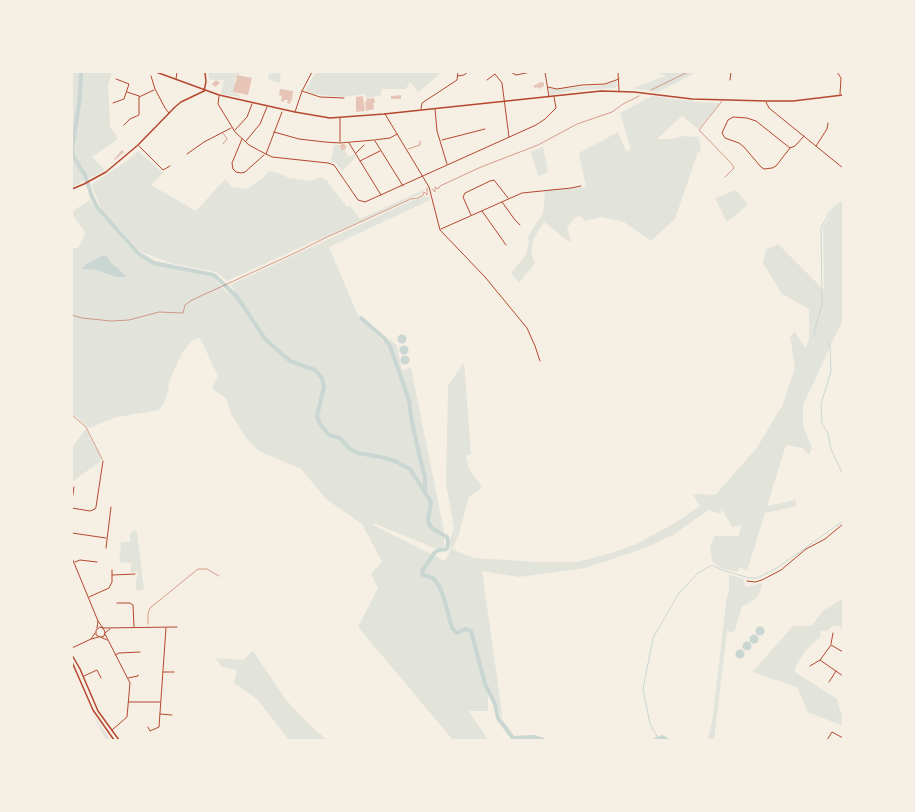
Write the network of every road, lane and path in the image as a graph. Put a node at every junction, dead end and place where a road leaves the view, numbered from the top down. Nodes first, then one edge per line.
1 (156, 72) edge
2 (178, 72) edge
3 (205, 72) edge
4 (312, 72) edge
5 (458, 72) edge
6 (468, 72) edge
7 (498, 72) edge
8 (511, 72) edge
9 (531, 72) edge
10 (545, 72) edge
11 (618, 72) edge
12 (688, 72) edge
13 (730, 72) edge
14 (837, 72) edge
15 (842, 72) edge
16 (495, 74) junction
17 (839, 74) junction
18 (150, 76) dead end
19 (458, 76) junction
20 (116, 79) dead end
21 (618, 79) junction
22 (176, 80) junction
23 (487, 80) dead end
24 (730, 80) dead end
25 (130, 82) dead end
26 (129, 84) junction
27 (548, 87) junction
28 (155, 90) junction
29 (204, 90) junction
30 (651, 90) dead end
31 (302, 91) junction
32 (619, 91) junction
33 (126, 92) junction
34 (219, 95) junction
35 (842, 95) edge
36 (639, 96) dead end
37 (139, 97) junction
38 (549, 97) junction
39 (554, 97) junction
40 (344, 98) dead end
41 (723, 100) junction
42 (766, 101) junction
43 (113, 102) dead end
44 (504, 102) junction
45 (252, 103) junction
46 (267, 106) junction
47 (435, 109) junction
48 (421, 110) junction
49 (282, 112) dead end
50 (295, 112) junction
51 (169, 114) junction
52 (384, 114) junction
53 (340, 118) junction
54 (828, 123) dead end
55 (124, 124) dead end
56 (232, 127) junction
57 (485, 129) dead end
58 (234, 131) junction
59 (223, 132) junction
60 (274, 132) junction
61 (397, 134) junction
62 (804, 136) junction
63 (509, 137) junction
64 (242, 139) junction
65 (374, 140) junction
66 (420, 141) dead end
67 (440, 141) junction
68 (246, 142) junction
69 (340, 143) junction
70 (349, 143) junction
71 (223, 144) dead end
72 (364, 145) dead end
73 (138, 146) junction
74 (816, 146) junction
75 (790, 148) junction
76 (407, 150) junction
77 (381, 151) junction
78 (355, 153) junction
79 (187, 154) dead end
80 (265, 154) junction
81 (360, 161) junction
82 (170, 166) dead end
83 (448, 166) junction
84 (843, 168) edge
85 (423, 176) junction
86 (725, 177) dead end
87 (403, 186) junction
88 (431, 186) dead end
89 (581, 186) dead end
90 (72, 189) edge
91 (426, 189) dead end
92 (382, 195) junction
93 (509, 198) junction
94 (502, 201) junction
95 (481, 210) junction
96 (472, 216) junction
97 (520, 225) dead end
98 (440, 230) junction
99 (506, 245) dead end
100 (72, 315) edge
101 (540, 361) dead end
102 (72, 414) edge
103 (103, 461) joint
104 (74, 486) dead end
105 (72, 501) edge
106 (112, 507) dead end
107 (72, 508) edge
108 (843, 524) edge
109 (72, 533) edge
110 (107, 538) junction
111 (106, 548) dead end
112 (72, 558) edge
113 (74, 562) junction
114 (98, 562) dead end
115 (112, 570) dead end
116 (135, 574) dead end
117 (112, 575) junction
118 (219, 576) dead end
119 (747, 581) dead end
120 (89, 597) junction
121 (124, 601) dead end
122 (124, 603) junction
123 (118, 604) dead end
124 (98, 621) junction
125 (103, 628) junction
126 (111, 628) junction
127 (134, 628) junction
128 (148, 628) junction
129 (166, 628) junction
130 (177, 628) dead end
131 (97, 629) junction
132 (96, 631) junction
133 (833, 633) dead end
134 (105, 634) junction
135 (100, 637) junction
136 (91, 639) junction
137 (107, 641) junction
138 (831, 645) junction
139 (72, 648) edge
140 (140, 652) dead end
141 (843, 652) edge
142 (72, 655) edge
143 (115, 655) junction
144 (820, 660) junction
145 (72, 662) edge
146 (810, 666) dead end
147 (836, 671) junction
148 (163, 672) junction
149 (174, 672) dead end
150 (138, 675) dead end
151 (83, 676) junction
152 (843, 676) edge
153 (101, 678) dead end
154 (128, 678) junction
155 (829, 682) dead end
156 (87, 686) junction
157 (83, 687) junction
158 (128, 702) junction
159 (161, 702) junction
160 (160, 714) junction
161 (172, 715) dead end
162 (109, 727) junction
163 (148, 727) dead end
164 (106, 730) junction
165 (111, 730) junction
166 (843, 738) edge
167 (114, 740) edge
168 (119, 740) edge
169 (827, 740) edge

1 - 22 main road
2 - 22 street
3 - 29 main road
4 - 31 street
5 - 19 street
6 - 19 street
7 - 16 street
8 - 9 street
10 - 27 street
11 - 21 street
12 - 30 path
13 - 24 street
14 - 17 street
15 - 17 street
16 - 23 street
16 - 44 street
17 - 35 street
18 - 28 street
19 - 48 street
20 - 26 street
21 - 27 street
21 - 32 street
22 - 29 main road
25 - 26 street
26 - 33 street
27 - 38 street
28 - 37 street
28 - 51 street
29 - 34 main road
29 - 51 main road
31 - 40 street
31 - 50 street
32 - 39 main road
32 - 41 main road
33 - 37 street
33 - 43 street
34 - 45 main road
34 - 56 street
35 - 42 main road
36 - 88 path
37 - 55 street
38 - 39 main road
38 - 44 main road
39 - 63 street
41 - 42 main road
41 - 86 lane
42 - 62 street
44 - 47 main road
44 - 63 street
45 - 46 main road
45 - 58 street
46 - 50 main road
46 - 68 street
47 - 48 main road
47 - 67 street
48 - 52 main road
49 - 60 street
50 - 53 main road
51 - 73 main road
52 - 53 main road
52 - 61 street
53 - 69 street
54 - 74 street
56 - 58 street
56 - 59 street
57 - 67 street
58 - 64 street
59 - 71 lane
59 - 79 street
60 - 69 street
60 - 80 street
61 - 65 street
61 - 76 street
62 - 74 street
62 - 75 street
63 - 83 street
64 - 68 street
64 - 80 street
65 - 70 street
65 - 77 street
66 - 76 lane
67 - 83 street
68 - 80 street
69 - 70 street
70 - 78 street
72 - 78 street
73 - 82 street
73 - 90 main road
74 - 84 street
75 - 75 street
76 - 85 street
77 - 81 street
77 - 87 street
78 - 81 street
80 - 92 street
81 - 92 street
83 - 85 street
85 - 87 street
85 - 98 street
87 - 92 street
89 - 93 street
91 - 100 path
93 - 94 street
93 - 96 street
94 - 95 street
94 - 97 street
95 - 96 street
95 - 99 street
96 - 98 street
98 - 101 street
102 - 103 path
103 - 107 street
104 - 105 street
106 - 110 street
108 - 119 street
109 - 110 street
110 - 111 street
112 - 113 street
113 - 114 street
113 - 120 street
115 - 117 street
116 - 117 street
117 - 120 street
118 - 128 path
120 - 124 street
121 - 122 street
122 - 123 street
122 - 127 street
124 - 125 street
124 - 131 street
125 - 126 street
125 - 131 street
125 - 134 street
126 - 127 street
126 - 134 street
127 - 128 street
128 - 129 street
129 - 130 street
129 - 148 street
131 - 132 street
132 - 135 street
132 - 136 street
133 - 138 street
134 - 135 street
134 - 137 street
135 - 136 street
135 - 137 street
136 - 139 street
137 - 143 street
138 - 141 street
138 - 144 street
140 - 143 street
142 - 151 main road
143 - 154 street
144 - 146 street
144 - 147 street
145 - 157 main road
147 - 152 street
147 - 155 street
148 - 149 street
148 - 159 street
150 - 154 street
151 - 153 street
151 - 156 main road
154 - 158 street
156 - 157 main road
156 - 162 main road
157 - 164 main road
158 - 159 street
158 - 165 street
159 - 160 street
160 - 161 street
160 - 163 street
162 - 164 main road
162 - 165 main road
164 - 167 main road
165 - 168 main road
166 - 169 street

